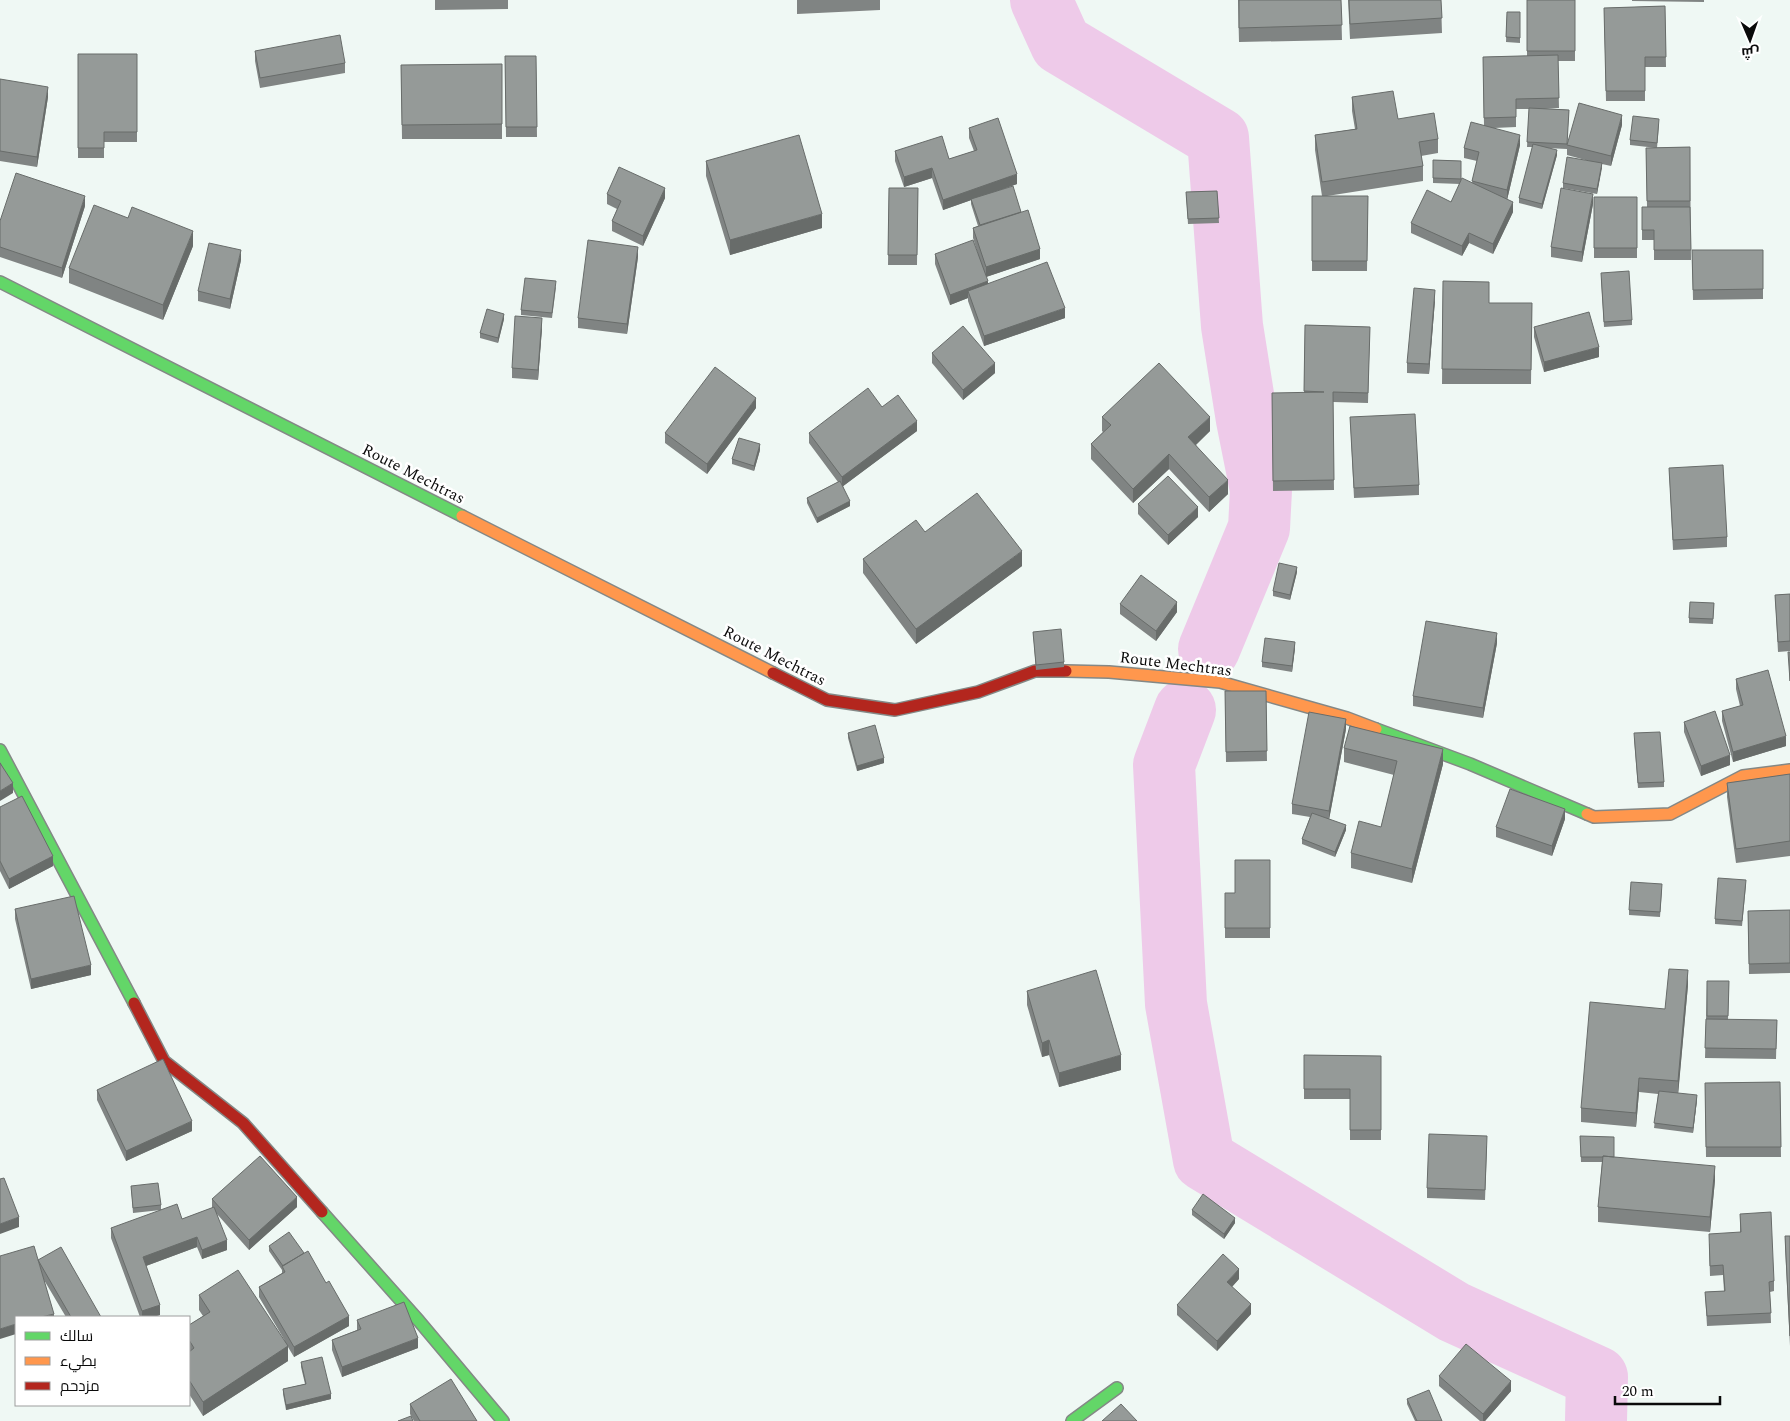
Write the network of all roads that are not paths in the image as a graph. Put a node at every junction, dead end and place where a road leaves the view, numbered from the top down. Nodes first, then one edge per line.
1 (0, 282) edge
2 (0, 750) edge
3 (1790, 770) edge
4 (1116, 1388) dead end
5 (503, 1421) edge
6 (1072, 1421) edge

1 - 3 street, Route Mechtras
2 - 5 street
4 - 6 street

